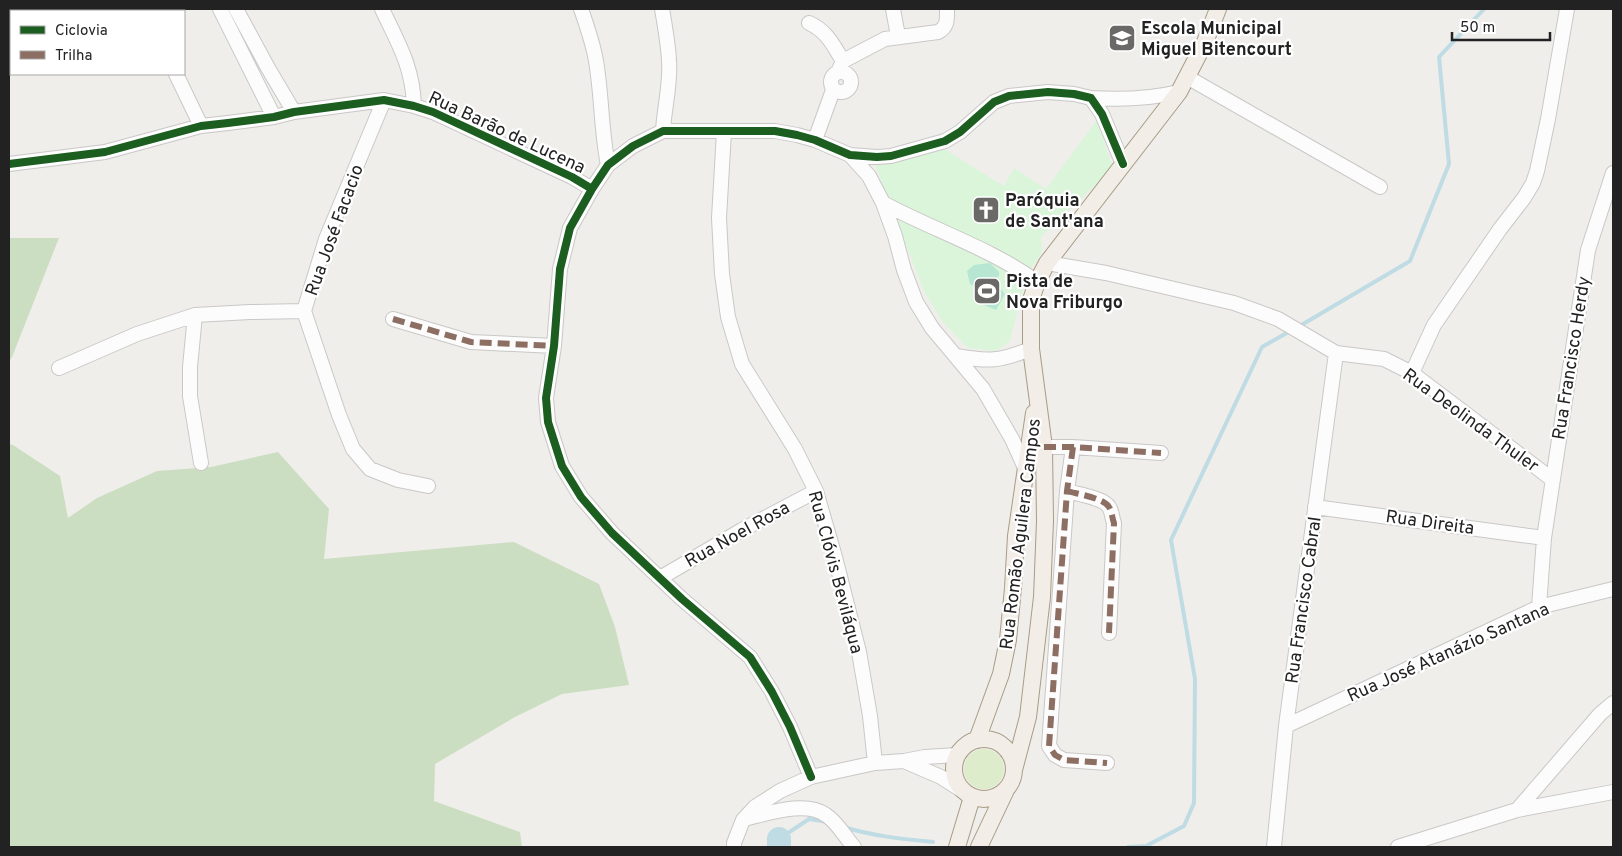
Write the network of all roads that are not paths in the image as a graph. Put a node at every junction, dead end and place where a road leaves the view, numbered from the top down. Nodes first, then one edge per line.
1 (220, 9) edge
2 (236, 9) edge
3 (382, 9) edge
4 (581, 9) edge
5 (662, 9) edge
6 (893, 9) edge
7 (947, 9) edge
8 (1218, 9) edge
9 (1567, 9) edge
10 (809, 22) dead end
11 (898, 36) junction
12 (840, 66) junction
13 (176, 75) edge
14 (1187, 77) junction
15 (1179, 92) junction
16 (1091, 98) junction
17 (384, 100) junction
18 (414, 106) junction
19 (294, 112) junction
20 (274, 117) junction
21 (201, 126) junction
22 (662, 131) junction
23 (724, 132) junction
24 (815, 140) junction
25 (850, 155) junction
26 (9, 164) edge
27 (1123, 164) junction
28 (608, 165) junction
29 (1613, 173) edge
30 (1380, 188) dead end
31 (592, 189) junction
32 (883, 203) junction
33 (1047, 263) junction
34 (1037, 282) junction
35 (304, 311) junction
36 (195, 316) junction
37 (392, 319) dead end
38 (554, 346) junction
39 (1031, 349) junction
40 (1336, 353) junction
41 (956, 356) junction
42 (60, 368) dead end
43 (1412, 373) junction
44 (1037, 399) junction
45 (1044, 447) junction
46 (1073, 447) junction
47 (1161, 453) dead end
48 (202, 463) dead end
49 (1025, 468) junction
50 (1553, 480) junction
51 (428, 486) dead end
52 (816, 490) junction
53 (1067, 491) junction
54 (1315, 507) junction
55 (1544, 538) junction
56 (660, 578) junction
57 (1613, 589) edge
58 (1539, 607) junction
59 (1109, 633) dead end
60 (1613, 703) edge
61 (1286, 726) junction
62 (977, 740) junction
63 (957, 755) junction
64 (904, 761) junction
65 (874, 763) junction
66 (1107, 763) dead end
67 (1014, 770) junction
68 (811, 777) junction
69 (1006, 790) junction
70 (1613, 792) edge
71 (967, 794) junction
72 (1517, 810) junction
73 (743, 820) junction
74 (734, 847) edge
75 (854, 847) edge
76 (957, 847) edge
77 (979, 847) edge
78 (1274, 847) edge
79 (1398, 847) edge

1 - 20 street
2 - 19 street
3 - 18 street
4 - 28 street
5 - 22 street
6 - 11 street
7 - 11 street
8 - 14 main road
9 - 43 street
10 - 12 street
11 - 12 street
12 - 24 street
13 - 21 street
14 - 15 main road
14 - 30 street
15 - 16 street
15 - 27 main road
16 - 25 street
16 - 27 street
17 - 18 street, Rua Barão de Lucena
17 - 19 street, Rua Barão de Lucena
17 - 35 street, Rua José Facacio
18 - 31 street, Rua Barão de Lucena
19 - 20 street, Rua Barão de Lucena
20 - 21 street, Rua Barão de Lucena
21 - 26 street, Rua Barão de Lucena
22 - 23 street, Rua Barão de Lucena
22 - 28 street, Rua Barão de Lucena
23 - 24 street, Rua Barão de Lucena
23 - 52 street, Rua Clóvis Beviláqua
24 - 25 street, Rua Barão de Lucena
25 - 32 street
27 - 33 main road
28 - 31 street, Rua Barão de Lucena
29 - 50 street, Rua Francisco Herdy
31 - 38 street
32 - 34 street
32 - 41 street
33 - 34 main road
33 - 40 street, Rua Deolinda Thuler
34 - 39 main road
35 - 36 street
35 - 51 street, Rua José Facacio
36 - 42 street
36 - 48 street
37 - 38 street
38 - 56 street
39 - 41 street
39 - 44 main road
40 - 43 street, Rua Deolinda Thuler
40 - 54 street, Rua Francisco Cabral
41 - 49 street
43 - 50 street, Rua Deolinda Thuler
44 - 45 main road, Rua Romão Aguilera Campos
44 - 49 main road, Rua Romão Aguilera Campos
45 - 46 street
45 - 67 main road, Rua Romão Aguilera Campos
46 - 47 street
46 - 53 street
49 - 62 main road, Rua Romão Aguilera Campos
50 - 55 street, Rua Francisco Herdy
52 - 56 street, Rua Noel Rosa
52 - 65 street, Rua Clóvis Beviláqua
53 - 59 street
53 - 66 street
54 - 55 street, Rua Direita
54 - 61 street, Rua Francisco Cabral
55 - 58 street, Rua Francisco Herdy
56 - 68 street
57 - 58 street, Rua José Atanázio Santana
58 - 61 street, Rua José Atanázio Santana
60 - 72 street
61 - 78 street, Rua Francisco Cabral
62 - 63 main road
62 - 67 main road
63 - 64 street
63 - 71 main road
64 - 65 street
64 - 71 street
65 - 68 street
67 - 69 main road
68 - 73 street
69 - 71 main road
69 - 77 main road
70 - 72 street
71 - 76 main road
72 - 79 street
73 - 74 street
73 - 75 street

